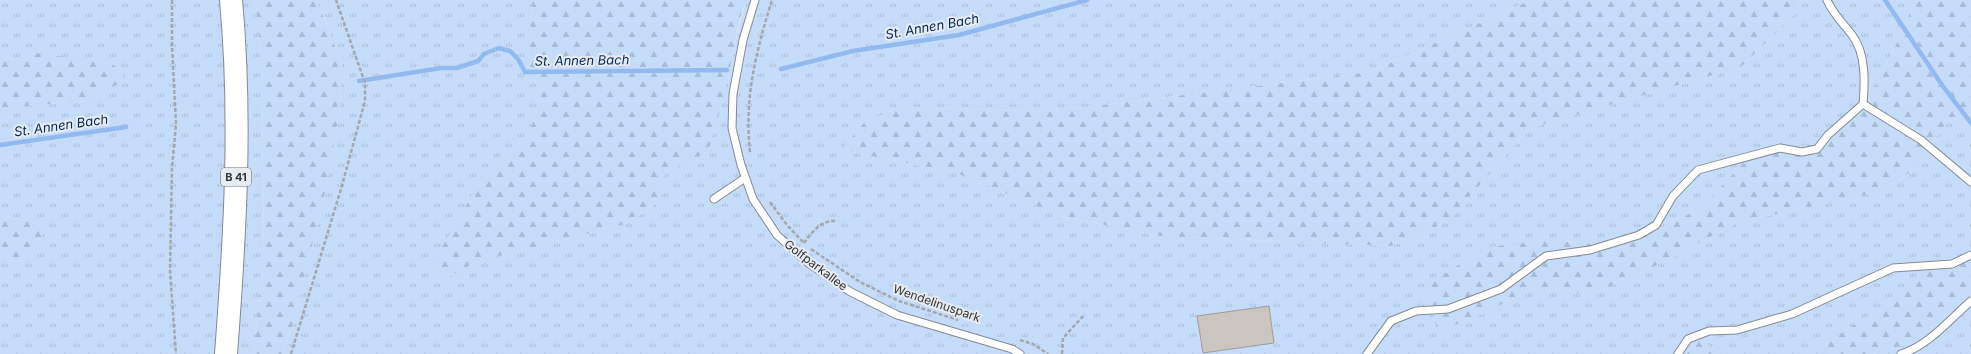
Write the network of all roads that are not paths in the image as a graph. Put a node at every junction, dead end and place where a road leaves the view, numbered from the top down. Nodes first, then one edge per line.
1 (231, 0) edge
2 (755, 0) edge
3 (1827, 0) edge
4 (1863, 104) junction
5 (745, 178) junction
6 (1971, 182) edge
7 (714, 199) dead end
8 (1971, 254) edge
9 (1971, 301) edge
10 (226, 354) edge
11 (1020, 354) edge
12 (1368, 354) edge
13 (1678, 354) edge
14 (1901, 354) edge

1 - 10 highway, B 41
2 - 5 lane, Golfparkallee
3 - 4 lane
4 - 6 lane
4 - 12 lane
5 - 7 lane
5 - 11 lane, Golfparkallee
8 - 13 lane
9 - 14 lane

